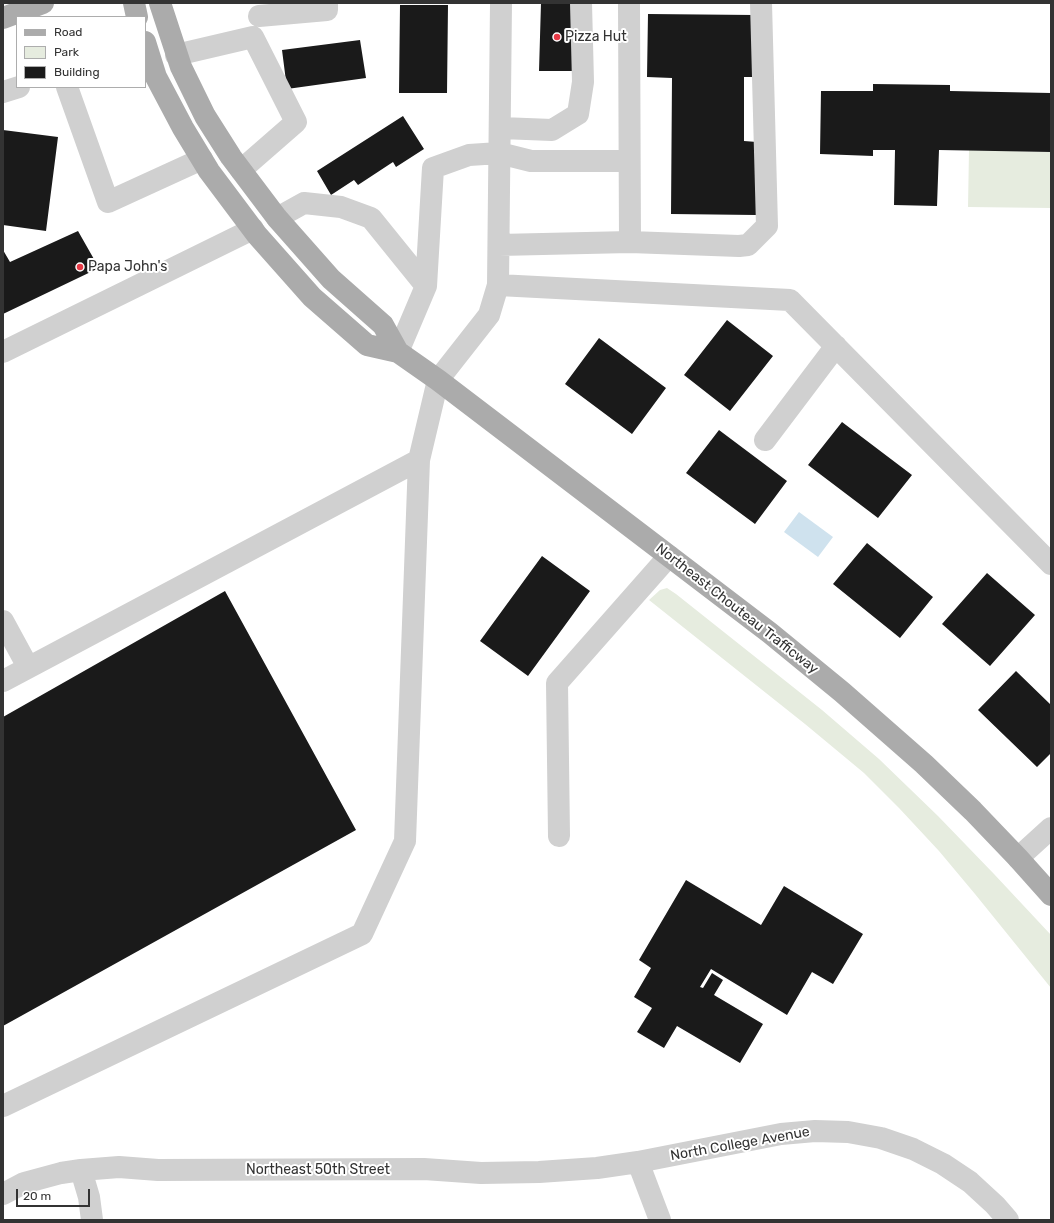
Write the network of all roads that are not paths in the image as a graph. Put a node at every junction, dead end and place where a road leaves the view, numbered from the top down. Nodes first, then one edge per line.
1 (43, 3) edge
2 (134, 3) edge
3 (160, 3) edge
4 (326, 3) edge
5 (501, 3) edge
6 (581, 3) edge
7 (629, 3) edge
8 (761, 3) edge
9 (258, 9) edge
10 (137, 16) edge
11 (3, 18) edge
12 (253, 37) junction
13 (146, 45) edge
14 (176, 55) junction
15 (16, 88) edge
16 (67, 88) edge
17 (3, 92) edge
18 (500, 128) junction
19 (499, 153) junction
20 (202, 159) junction
21 (629, 161) junction
22 (241, 170) junction
23 (277, 218) junction
24 (253, 229) junction
25 (630, 242) junction
26 (499, 245) junction
27 (498, 284) junction
28 (426, 286) junction
29 (836, 346) junction
30 (3, 352) edge
31 (398, 352) junction
32 (438, 380) junction
33 (765, 440) dead end
34 (419, 460) junction
35 (669, 556) junction
36 (1051, 564) edge
37 (3, 621) edge
38 (28, 667) junction
39 (3, 681) edge
40 (1051, 828) edge
41 (559, 836) dead end
42 (1018, 858) junction
43 (1051, 895) edge
44 (3, 1106) edge
45 (638, 1162) junction
46 (81, 1170) junction
47 (3, 1194) edge
48 (92, 1220) edge
49 (660, 1220) edge
50 (1008, 1220) edge

1 - 11 main road
2 - 10 main road
3 - 14 main road, Northeast Chouteau Trafficway
4 - 9 street
5 - 18 street
6 - 18 street
7 - 21 street
8 - 25 street
9 - 12 street
12 - 14 street
12 - 22 street
13 - 20 main road, Northeast Chouteau Trafficway
14 - 22 main road, Northeast Chouteau Trafficway
15 - 17 street
16 - 20 street
18 - 19 street
19 - 21 street
19 - 26 street
19 - 28 street
20 - 24 main road, Northeast Chouteau Trafficway
21 - 25 street
22 - 23 main road, Northeast Chouteau Trafficway
23 - 28 street
23 - 31 main road, Northeast Chouteau Trafficway
24 - 30 street
24 - 31 main road, Northeast Chouteau Trafficway
25 - 26 street
26 - 27 street
27 - 29 street
27 - 32 street
28 - 31 street
29 - 33 street
29 - 36 street
31 - 32 main road, Northeast Chouteau Trafficway
32 - 34 street
32 - 35 main road, Northeast Chouteau Trafficway
34 - 38 street
34 - 44 street
35 - 41 street
35 - 42 main road, Northeast Chouteau Trafficway
37 - 38 street
38 - 39 street
40 - 42 street
42 - 43 main road, Northeast Chouteau Trafficway
45 - 46 street, Northeast 50th Street
45 - 49 street
45 - 50 street, North College Avenue
46 - 47 street, Northeast 50th Street
46 - 48 street

